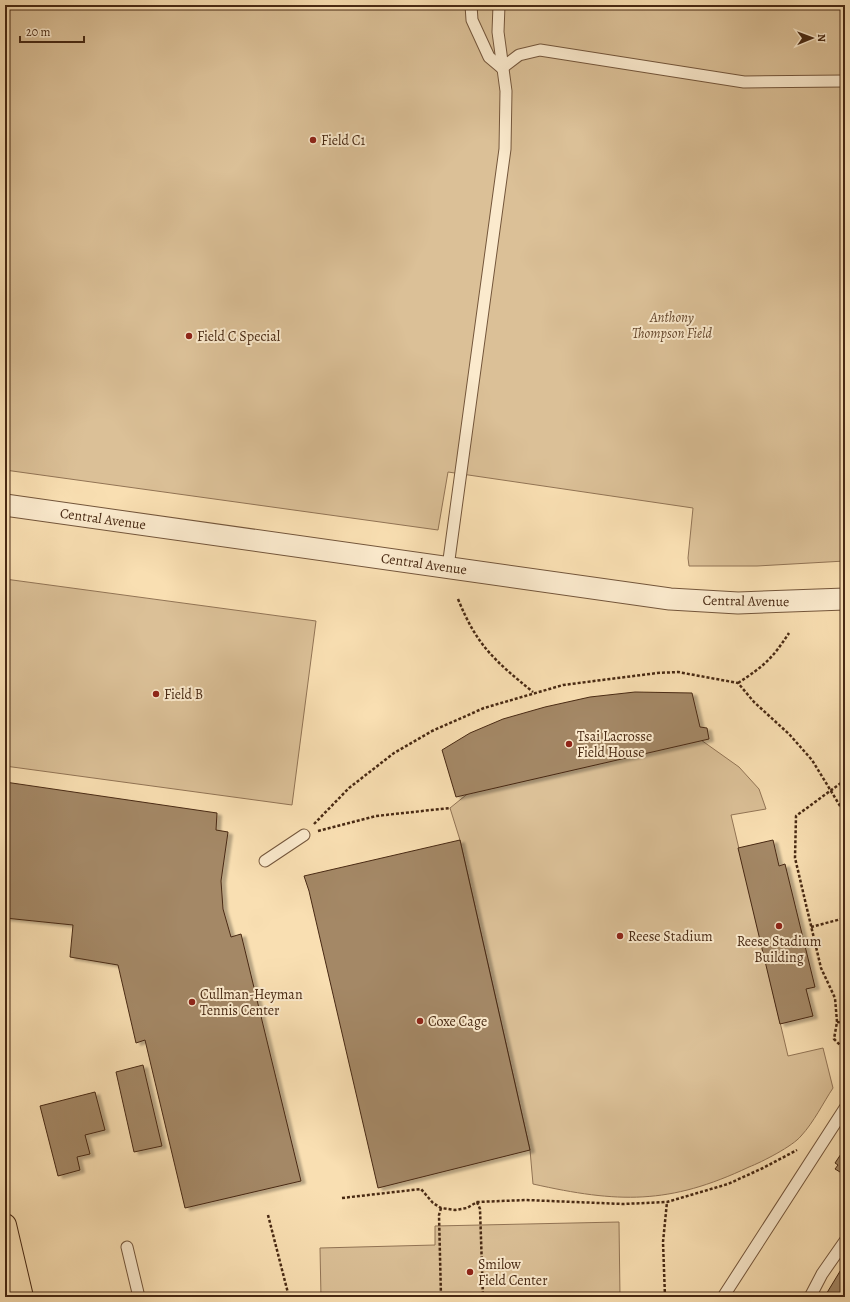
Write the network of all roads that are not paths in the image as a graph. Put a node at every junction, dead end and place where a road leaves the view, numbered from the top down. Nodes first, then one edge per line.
1 (471, 5) edge
2 (499, 5) edge
3 (502, 68) junction
4 (845, 81) edge
5 (5, 505) edge
6 (448, 567) junction
7 (845, 599) edge
8 (304, 835) road end
9 (265, 861) dead end
10 (845, 1108) edge
11 (5, 1225) edge
12 (845, 1241) edge
13 (127, 1247) dead end
14 (22, 1297) edge
15 (139, 1297) edge
16 (723, 1297) edge
17 (810, 1297) edge

1 - 3 lane
2 - 3 lane
3 - 4 lane
3 - 6 lane
5 - 6 street, Central Avenue
6 - 7 street, Central Avenue
8 - 9 lane
10 - 16 lane
11 - 14 highway
12 - 17 lane
13 - 15 lane

